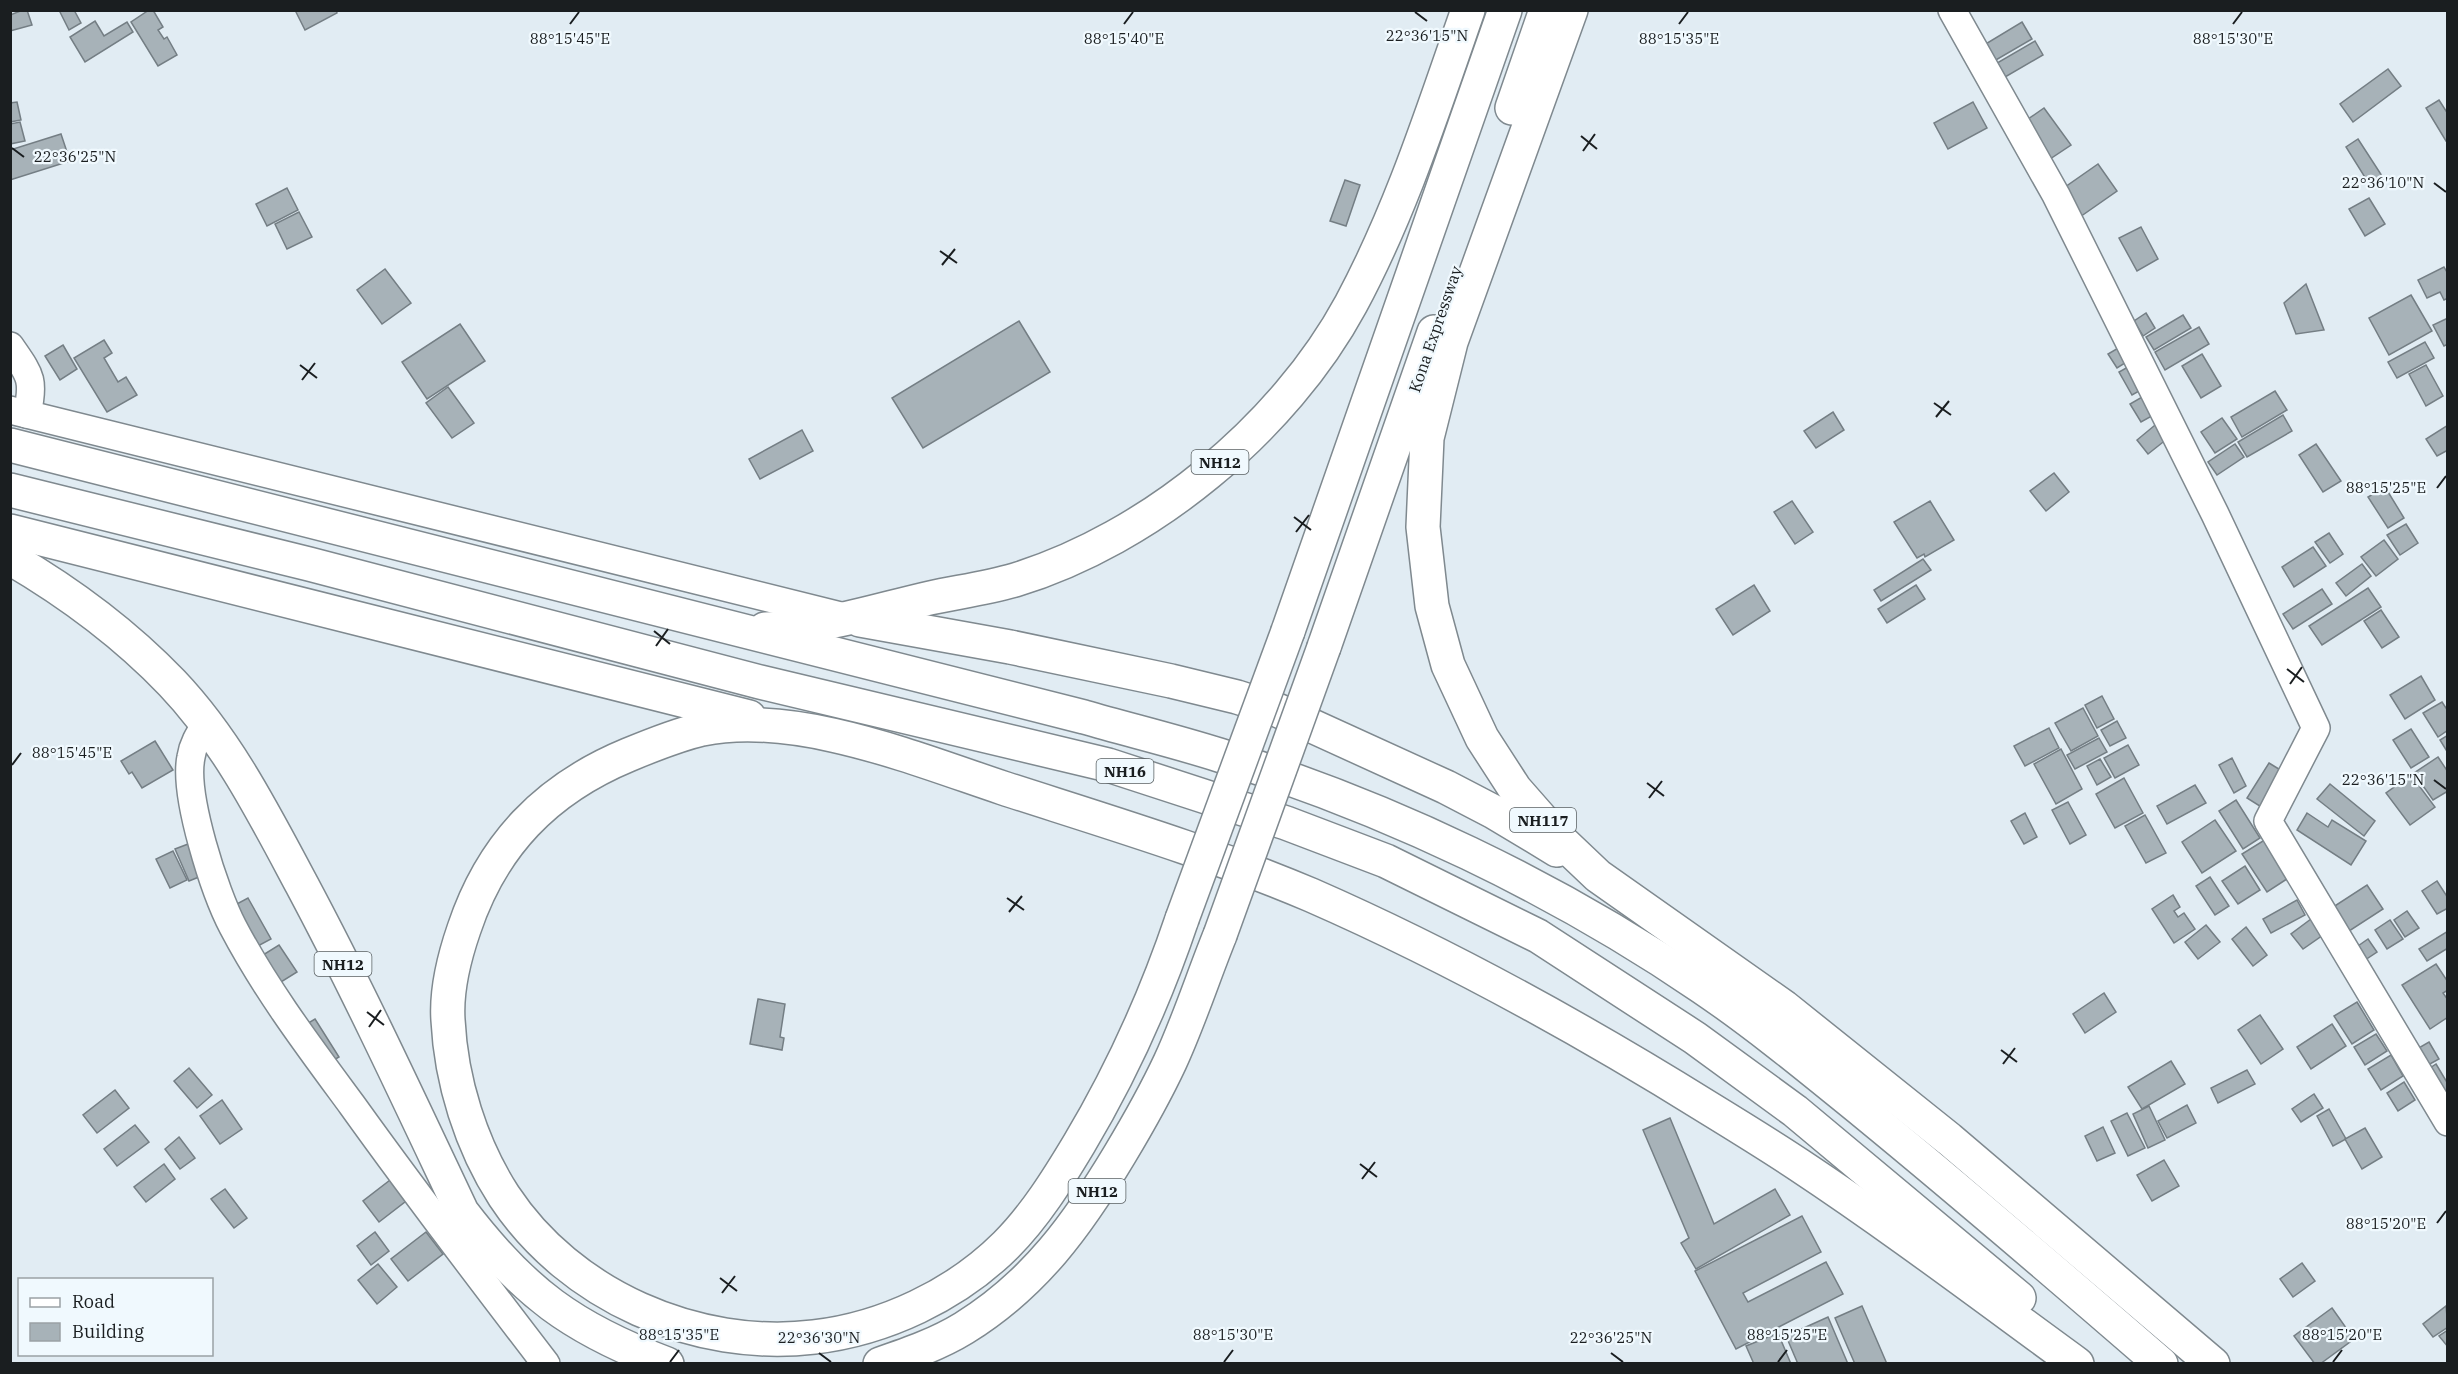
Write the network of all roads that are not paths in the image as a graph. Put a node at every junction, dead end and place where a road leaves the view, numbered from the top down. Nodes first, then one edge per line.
1 (1468, 10) edge
2 (1505, 10) edge
3 (1546, 10) edge
4 (1571, 10) edge
5 (1952, 10) edge
6 (10, 346) edge
7 (19, 412) edge
8 (10, 445) edge
9 (10, 490) edge
10 (10, 531) edge
11 (10, 558) edge
12 (846, 618) junction
13 (736, 629) junction
14 (206, 724) junction
15 (789, 727) junction
16 (1598, 876) junction
17 (2448, 1122) edge
18 (546, 1364) edge
19 (667, 1364) edge
20 (880, 1364) edge
21 (2077, 1364) edge
22 (2096, 1364) edge
23 (2161, 1364) edge
24 (2213, 1364) edge

1 - 12 highway, NH12
2 - 15 highway, bridge
3 - 20 highway, Kona Expressway / NH12, bridge
4 - 16 highway, NH117
5 - 17 street
6 - 7 street
7 - 12 street
8 - 13 highway, NH12
9 - 22 highway, NH16
10 - 15 highway
11 - 14 highway, NH12
12 - 13 highway, NH12
12 - 16 highway
13 - 23 highway, NH16
14 - 18 street
14 - 19 highway, NH12
15 - 21 highway
16 - 24 highway, NH117

